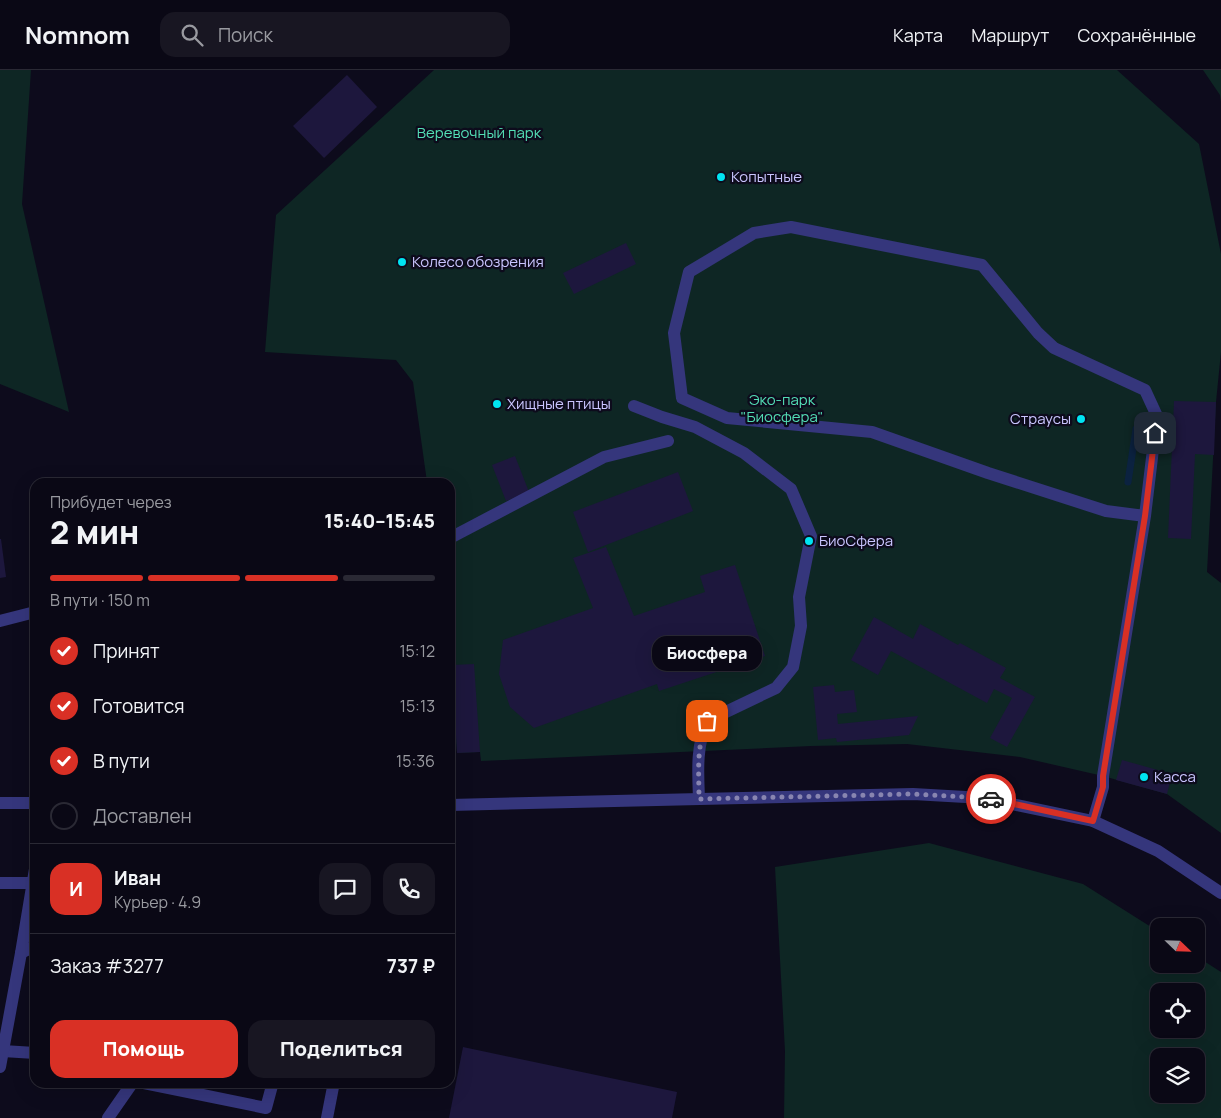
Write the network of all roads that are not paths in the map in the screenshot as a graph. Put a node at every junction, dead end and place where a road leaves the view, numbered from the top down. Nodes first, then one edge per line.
1 (634, 406) dead end
2 (668, 441) dead end
3 (1145, 516) junction
4 (455, 535) edge
5 (30, 613) edge
6 (0, 621) edge
7 (699, 799) junction
8 (0, 803) edge
9 (30, 803) edge
10 (455, 805) edge
11 (1093, 821) junction
12 (0, 883) edge
13 (30, 883) edge
14 (1221, 893) edge
15 (30, 906) edge
16 (30, 949) edge
17 (22, 953) junction
18 (3, 1051) junction
19 (30, 1054) edge
20 (0, 1067) edge
21 (129, 1088) edge
22 (168, 1088) edge
23 (271, 1088) edge
24 (333, 1088) edge
25 (108, 1118) edge
26 (327, 1118) edge

1 - 7 street
2 - 4 street
3 - 3 street
3 - 11 street
5 - 6 street
7 - 10 street
7 - 11 street
8 - 9 street
11 - 14 street
12 - 13 street
15 - 17 street
16 - 17 street
17 - 18 street
18 - 19 street
18 - 20 street
21 - 25 street
22 - 23 street
24 - 26 street

